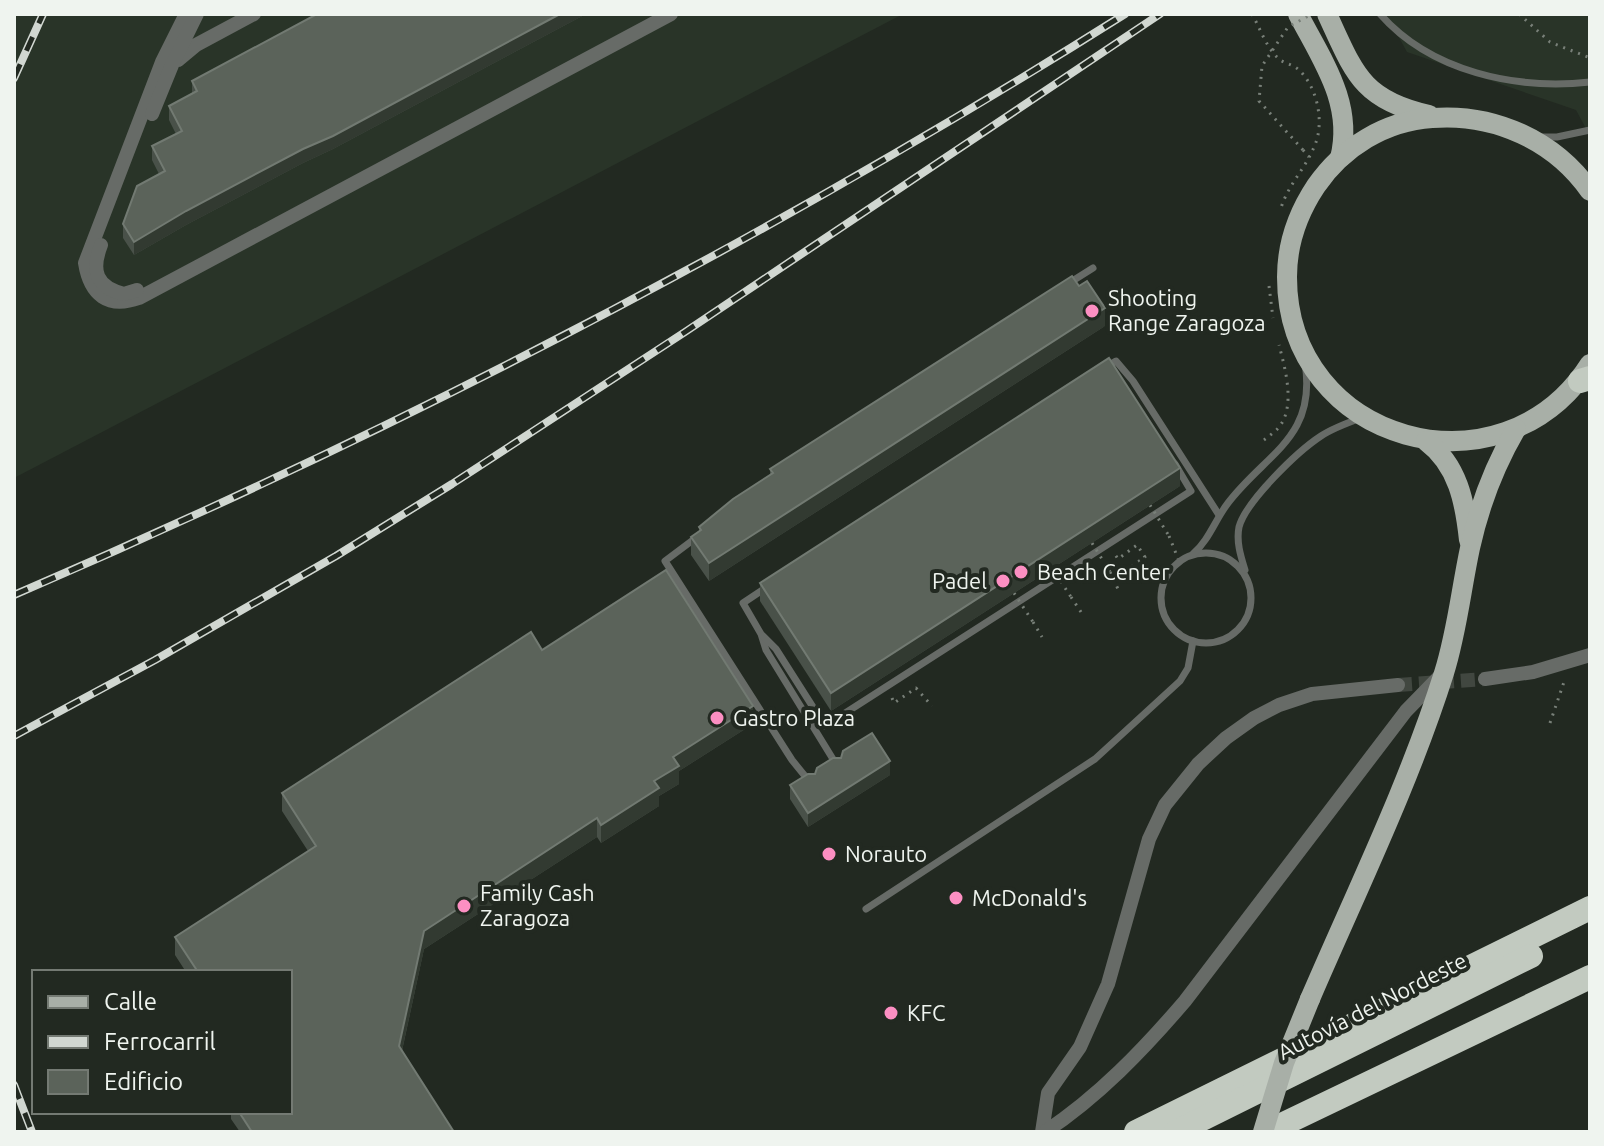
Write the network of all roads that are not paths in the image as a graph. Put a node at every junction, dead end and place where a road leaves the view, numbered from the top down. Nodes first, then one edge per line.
1 (227, 14) edge
2 (254, 14) edge
3 (652, 14) edge
4 (671, 14) edge
5 (1298, 14) edge
6 (1327, 14) edge
7 (1380, 14) edge
8 (192, 16) edge
9 (219, 33) junction
10 (172, 65) junction
11 (1590, 82) edge
12 (1440, 117) junction
13 (1590, 130) edge
14 (1522, 134) junction
15 (1340, 158) junction
16 (1590, 191) edge
17 (1093, 268) dead end
18 (1058, 290) edge
19 (1298, 338) junction
20 (1103, 370) edge
21 (1124, 372) junction
22 (1587, 374) edge
23 (1363, 417) junction
24 (1516, 429) junction
25 (1426, 441) junction
26 (1219, 515) junction
27 (702, 534) edge
28 (1470, 547) junction
29 (1193, 555) junction
30 (1246, 576) junction
31 (769, 585) edge
32 (761, 634) junction
33 (1193, 641) junction
34 (1590, 655) edge
35 (1445, 671) junction
36 (1485, 679) tunnel mouth
37 (1398, 685) tunnel mouth
38 (837, 766) edge
39 (811, 782) edge
40 (1590, 908) edge
41 (866, 909) dead end
42 (1590, 926) edge
43 (1590, 977) edge
44 (1044, 1132) edge
45 (1136, 1132) edge
46 (1176, 1132) edge
47 (1265, 1132) edge

1 - 9 street
2 - 9 street
3 - 10 street
4 - 8 street
5 - 15 main road
6 - 12 main road
7 - 11 lane
8 - 9 street
8 - 10 street
9 - 10 street
12 - 14 main road
12 - 15 main road
13 - 14 lane
14 - 16 main road
15 - 19 main road
17 - 18 lane
19 - 23 main road
19 - 26 lane
20 - 21 lane
21 - 26 lane
21 - 32 lane
22 - 24 main road
23 - 25 main road
23 - 30 lane
24 - 25 main road
24 - 28 main road
25 - 28 main road
26 - 29 lane
27 - 39 lane
28 - 35 main road
29 - 30 lane
29 - 33 lane
30 - 33 lane
31 - 32 lane
32 - 38 lane
33 - 41 lane
34 - 36 street
35 - 44 street
35 - 47 main road, bridge
37 - 44 street
40 - 45 highway
42 - 46 highway, Autovía del Nordeste
43 - 47 highway

